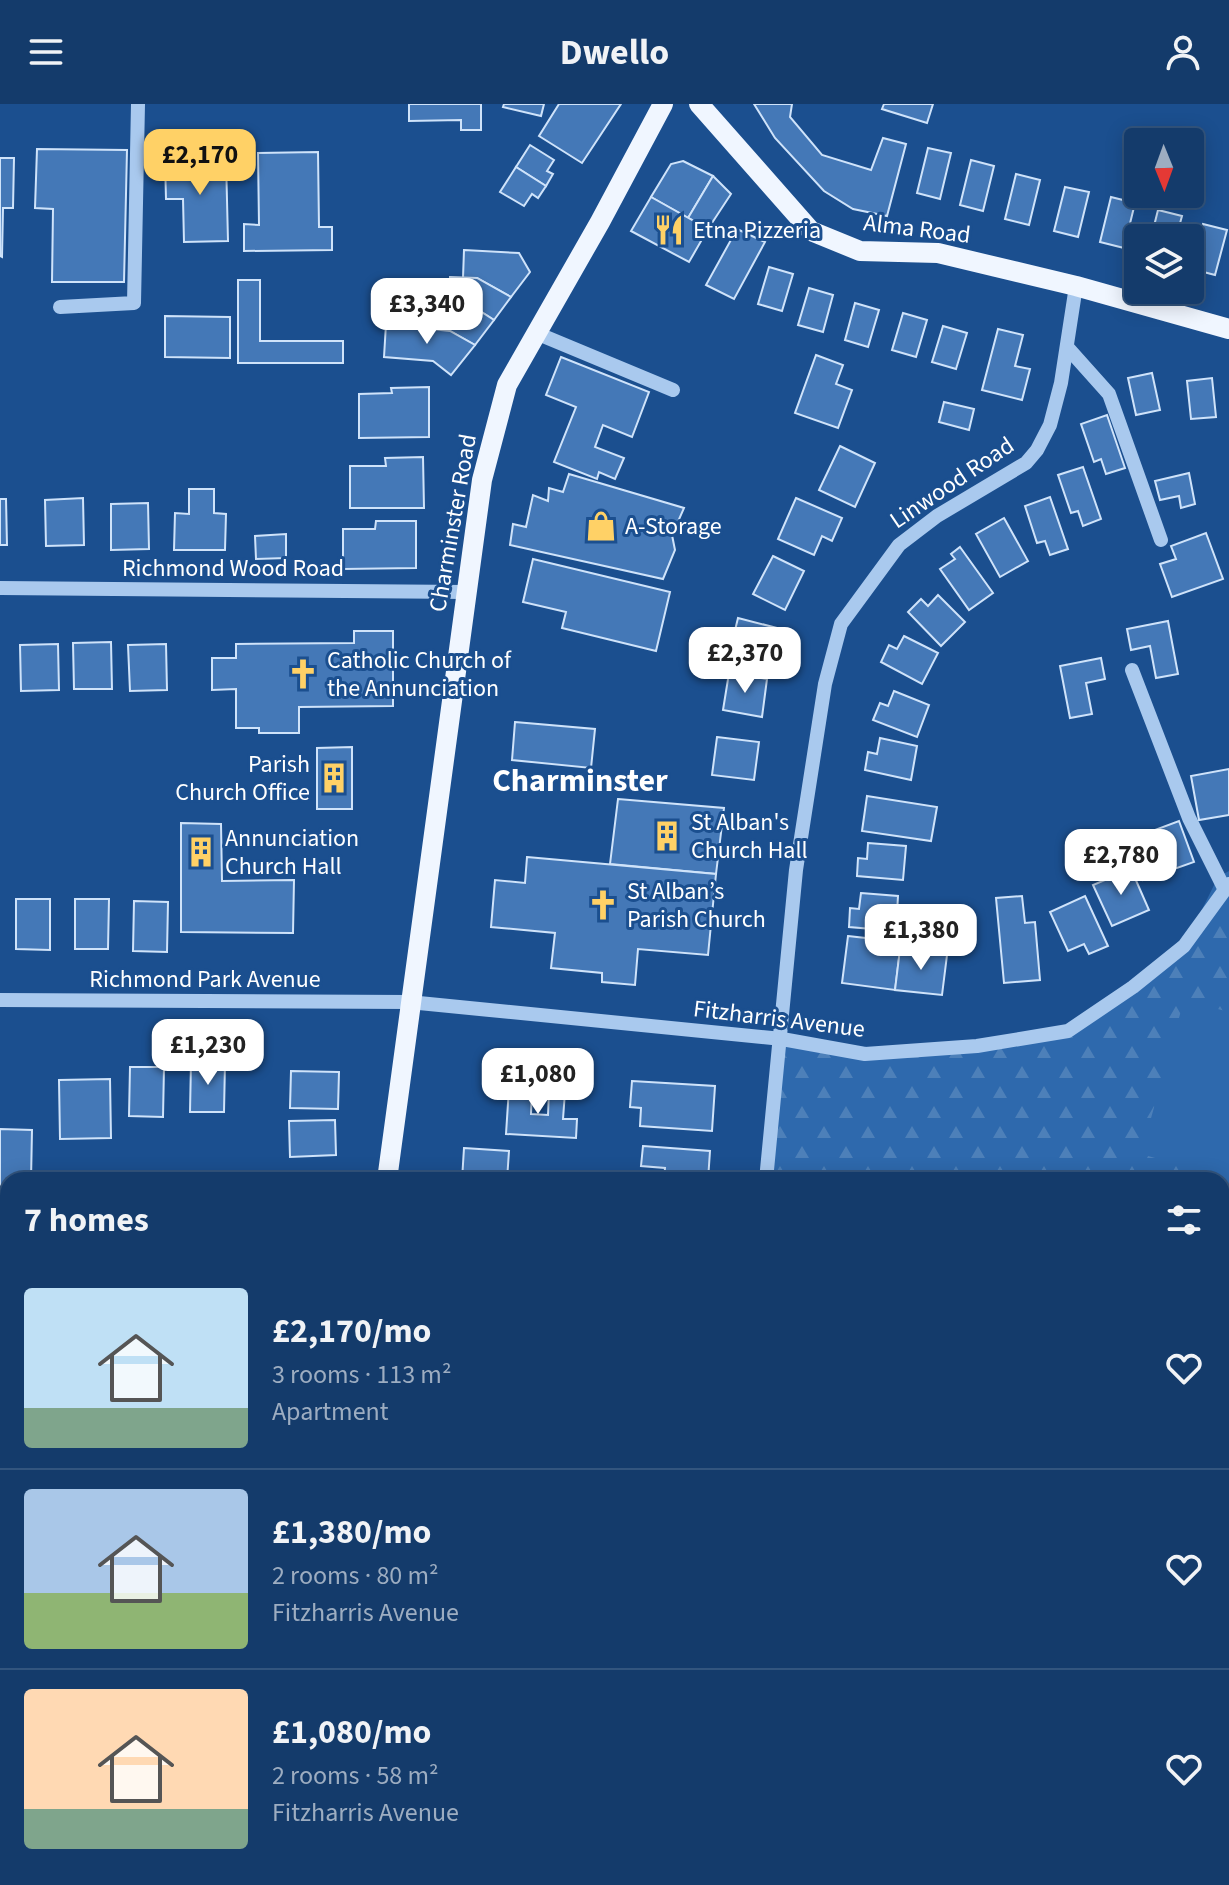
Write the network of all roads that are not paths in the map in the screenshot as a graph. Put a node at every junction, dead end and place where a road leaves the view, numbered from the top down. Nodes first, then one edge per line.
1 (138, 104) edge
2 (663, 104) edge
3 (699, 104) edge
4 (1076, 286) junction
5 (60, 307) dead end
6 (1229, 329) edge
7 (536, 333) junction
8 (1067, 347) junction
9 (673, 390) dead end
10 (1161, 540) dead end
11 (0, 588) edge
12 (466, 592) junction
13 (1132, 670) dead end
14 (1227, 887) edge
15 (0, 1000) edge
16 (409, 1002) junction
17 (782, 1039) junction
18 (388, 1172) edge
19 (767, 1172) edge

1 - 5 street
2 - 7 main road, Charminster Road
3 - 4 main road, Alma Road
4 - 6 main road, Alma Road
4 - 8 street, Linwood Road
7 - 9 street
7 - 12 main road, Charminster Road
8 - 10 street
8 - 17 street, Linwood Road
11 - 12 street, Richmond Wood Road
12 - 16 main road, Charminster Road
13 - 14 street
14 - 17 street, Fitzharris Avenue
15 - 16 street, Richmond Park Avenue
16 - 17 street, Fitzharris Avenue
16 - 18 main road, Charminster Road
17 - 19 street, Linwood Road

